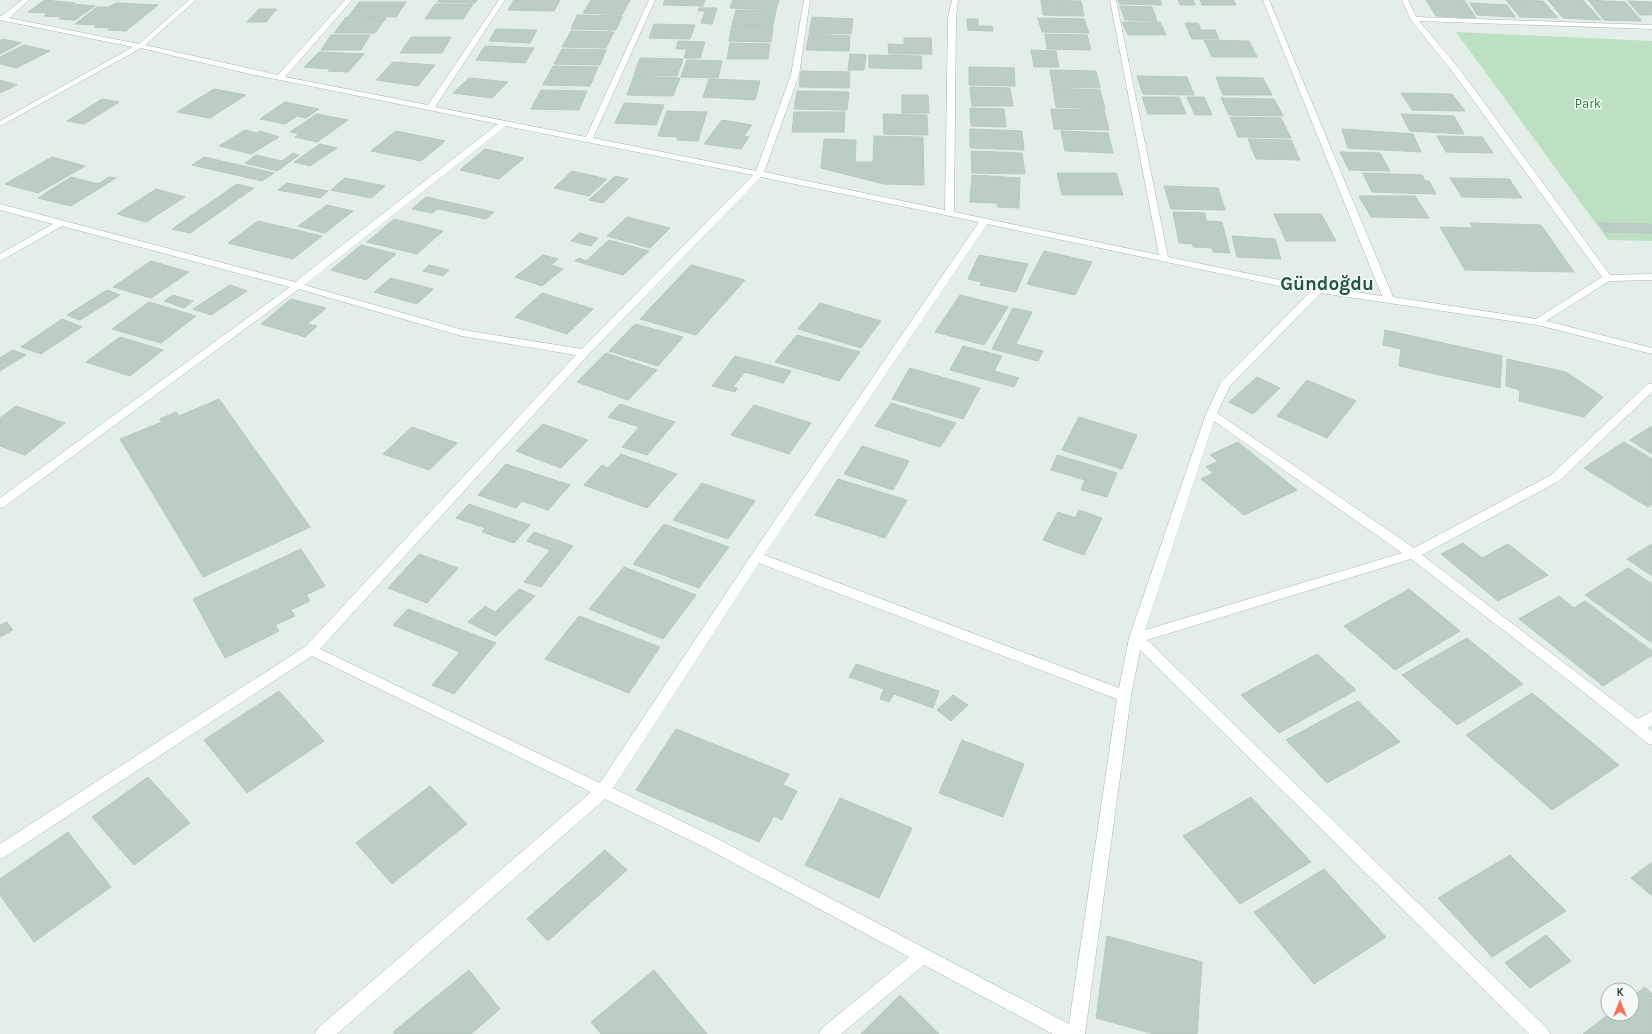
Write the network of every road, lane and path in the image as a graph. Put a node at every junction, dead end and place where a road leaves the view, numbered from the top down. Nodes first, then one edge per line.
1 (26, 0) edge
2 (193, 0) edge
3 (349, 0) edge
4 (502, 0) edge
5 (652, 0) edge
6 (807, 0) edge
7 (955, 0) edge
8 (1114, 0) edge
9 (1266, 0) edge
10 (1405, 0) edge
11 (1, 18) edge
12 (1413, 19) junction
13 (1652, 27) edge
14 (140, 46) junction
15 (280, 78) junction
16 (430, 109) junction
17 (504, 123) junction
18 (0, 124) edge
19 (589, 140) junction
20 (759, 174) junction
21 (0, 207) edge
22 (949, 214) junction
23 (984, 221) junction
24 (61, 223) junction
25 (0, 258) edge
26 (1164, 258) junction
27 (1652, 277) edge
28 (1607, 278) junction
29 (297, 286) junction
30 (1319, 289) junction
31 (1389, 300) junction
32 (1538, 322) junction
33 (1652, 351) edge
34 (584, 353) junction
35 (1652, 386) edge
36 (1211, 414) junction
37 (0, 504) edge
38 (1413, 554) junction
39 (756, 557) junction
40 (1136, 638) junction
41 (311, 650) junction
42 (1124, 696) junction
43 (1652, 717) edge
44 (1638, 727) junction
45 (1652, 739) edge
46 (603, 791) junction
47 (0, 852) edge
48 (924, 956) junction
49 (324, 1034) edge
50 (828, 1034) edge
51 (1070, 1034) edge
52 (1076, 1034) edge
53 (1541, 1034) edge

1 - 11 street
2 - 14 street
3 - 15 street
4 - 16 street
5 - 19 street
6 - 20 street
7 - 22 street
8 - 26 street
9 - 31 street
10 - 12 street
11 - 14 street
12 - 13 street
12 - 28 street
14 - 15 street
14 - 18 street
15 - 16 street
16 - 17 street
17 - 19 street
17 - 29 street
19 - 20 street
20 - 22 street
20 - 34 street
21 - 24 street
22 - 23 street
23 - 26 street
23 - 39 street
24 - 25 street
24 - 29 street
26 - 30 street
27 - 28 street
28 - 32 street
29 - 34 street
29 - 37 street
30 - 31 street
30 - 36 street
31 - 32 street
32 - 33 street
34 - 41 street
35 - 38 street
36 - 38 street
36 - 40 street
38 - 40 street
38 - 44 street
39 - 42 street
39 - 46 street
40 - 42 street
40 - 53 street
41 - 46 street
41 - 47 street
42 - 52 street
43 - 44 street
44 - 45 street
46 - 48 street
46 - 49 street
48 - 50 street
48 - 51 street

